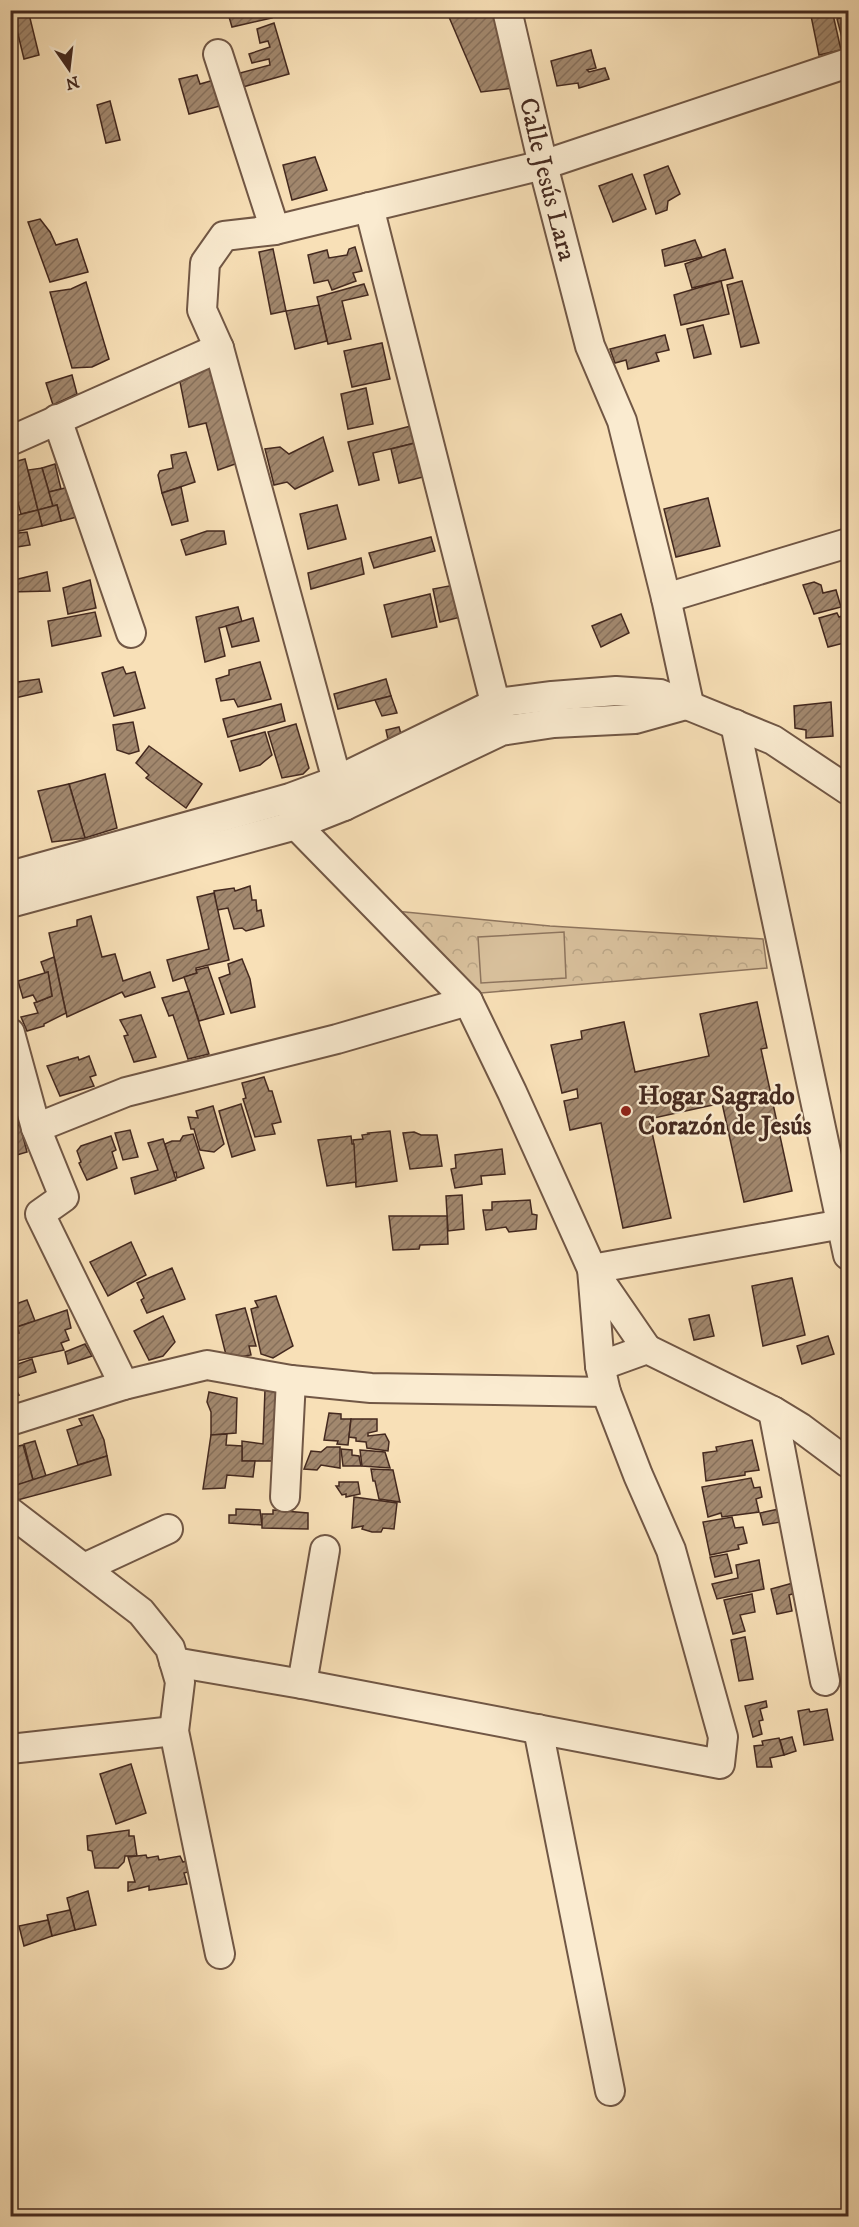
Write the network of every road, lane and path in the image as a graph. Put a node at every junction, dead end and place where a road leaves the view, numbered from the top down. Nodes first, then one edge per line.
1 (507, 10) edge
2 (218, 54) dead end
3 (849, 63) edge
4 (543, 165) junction
5 (369, 207) junction
6 (275, 230) junction
7 (219, 348) junction
8 (57, 419) junction
9 (10, 441) edge
10 (849, 543) edge
11 (666, 598) junction
12 (131, 633) dead end
13 (496, 704) junction
14 (688, 704) junction
15 (735, 724) junction
16 (501, 731) junction
17 (848, 790) edge
18 (340, 794) junction
19 (293, 812) junction
20 (10, 876) edge
21 (10, 903) edge
22 (468, 1000) junction
23 (10, 1032) edge
24 (36, 1128) junction
25 (845, 1224) edge
26 (849, 1255) edge
27 (592, 1269) junction
28 (647, 1349) junction
29 (603, 1379) junction
30 (291, 1380) junction
31 (124, 1385) junction
32 (773, 1410) junction
33 (10, 1421) edge
34 (849, 1463) edge
35 (285, 1497) dead end
36 (10, 1512) edge
37 (168, 1529) dead end
38 (325, 1550) dead end
39 (84, 1568) junction
40 (174, 1662) junction
41 (825, 1681) dead end
42 (302, 1684) junction
43 (538, 1729) junction
44 (174, 1731) junction
45 (10, 1749) edge
46 (220, 1954) dead end
47 (610, 2091) dead end

1 - 4 street, Calle Jesús Lara
2 - 6 street
3 - 4 street
4 - 5 street
4 - 11 street, Calle Jesús Lara
5 - 6 street
5 - 13 street
6 - 7 street
7 - 8 street
7 - 18 street
8 - 9 street
8 - 12 street
10 - 11 street
11 - 14 street, Calle Jesús Lara
13 - 14 street
13 - 16 street
13 - 18 street
14 - 15 street
14 - 16 street
15 - 17 street
15 - 25 street
16 - 18 street
18 - 19 street
19 - 20 street
19 - 21 street
19 - 22 street
22 - 24 street
22 - 27 street
23 - 24 street
24 - 31 street
25 - 26 street
25 - 27 street
27 - 28 street
27 - 29 street
28 - 29 street
28 - 32 street
29 - 30 street
29 - 43 street
30 - 31 street
30 - 35 street
31 - 33 street
32 - 34 street
32 - 41 street
36 - 39 street
37 - 39 street
38 - 42 street
39 - 40 street
40 - 42 street
40 - 44 street
42 - 43 street
43 - 47 street
44 - 45 street
44 - 46 street

